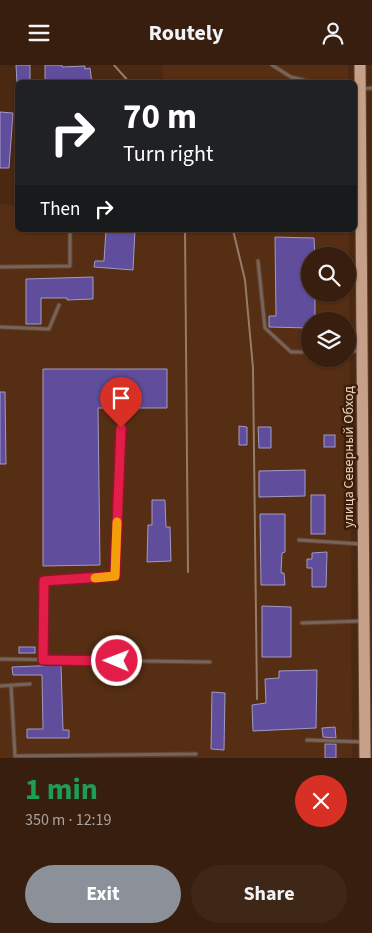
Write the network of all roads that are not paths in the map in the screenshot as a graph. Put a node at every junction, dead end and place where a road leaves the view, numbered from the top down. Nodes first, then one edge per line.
1 (272, 65) edge
2 (360, 65) edge
3 (303, 80) edge
4 (362, 89) edge
5 (358, 136) edge
6 (70, 232) edge
7 (258, 261) dead end
8 (0, 267) edge
9 (59, 305) dead end
10 (0, 327) edge
11 (367, 351) edge
12 (301, 352) edge
13 (121, 428) dead end
14 (299, 540) dead end
15 (364, 544) junction
16 (364, 621) junction
17 (302, 623) dead end
18 (0, 659) edge
19 (43, 660) junction
20 (210, 662) dead end
21 (30, 684) dead end
22 (11, 685) junction
23 (0, 686) edge
24 (306, 741) dead end
25 (365, 742) junction
26 (196, 755) dead end
27 (15, 757) edge
28 (365, 758) edge

1 - 3 lane
2 - 4 highway, улица Северный Обход
4 - 5 highway, улица Северный Обход
5 - 11 highway, улица Северный Обход
6 - 8 lane
7 - 12 lane
9 - 10 lane
11 - 15 highway, улица Северный Обход
13 - 19 lane
14 - 15 lane
15 - 16 highway, улица Северный Обход
16 - 17 lane
16 - 25 highway, улица Северный Обход
18 - 19 lane
19 - 20 lane
21 - 22 lane
22 - 23 lane
22 - 27 lane
24 - 25 lane
25 - 28 highway, улица Северный Обход
26 - 27 lane

